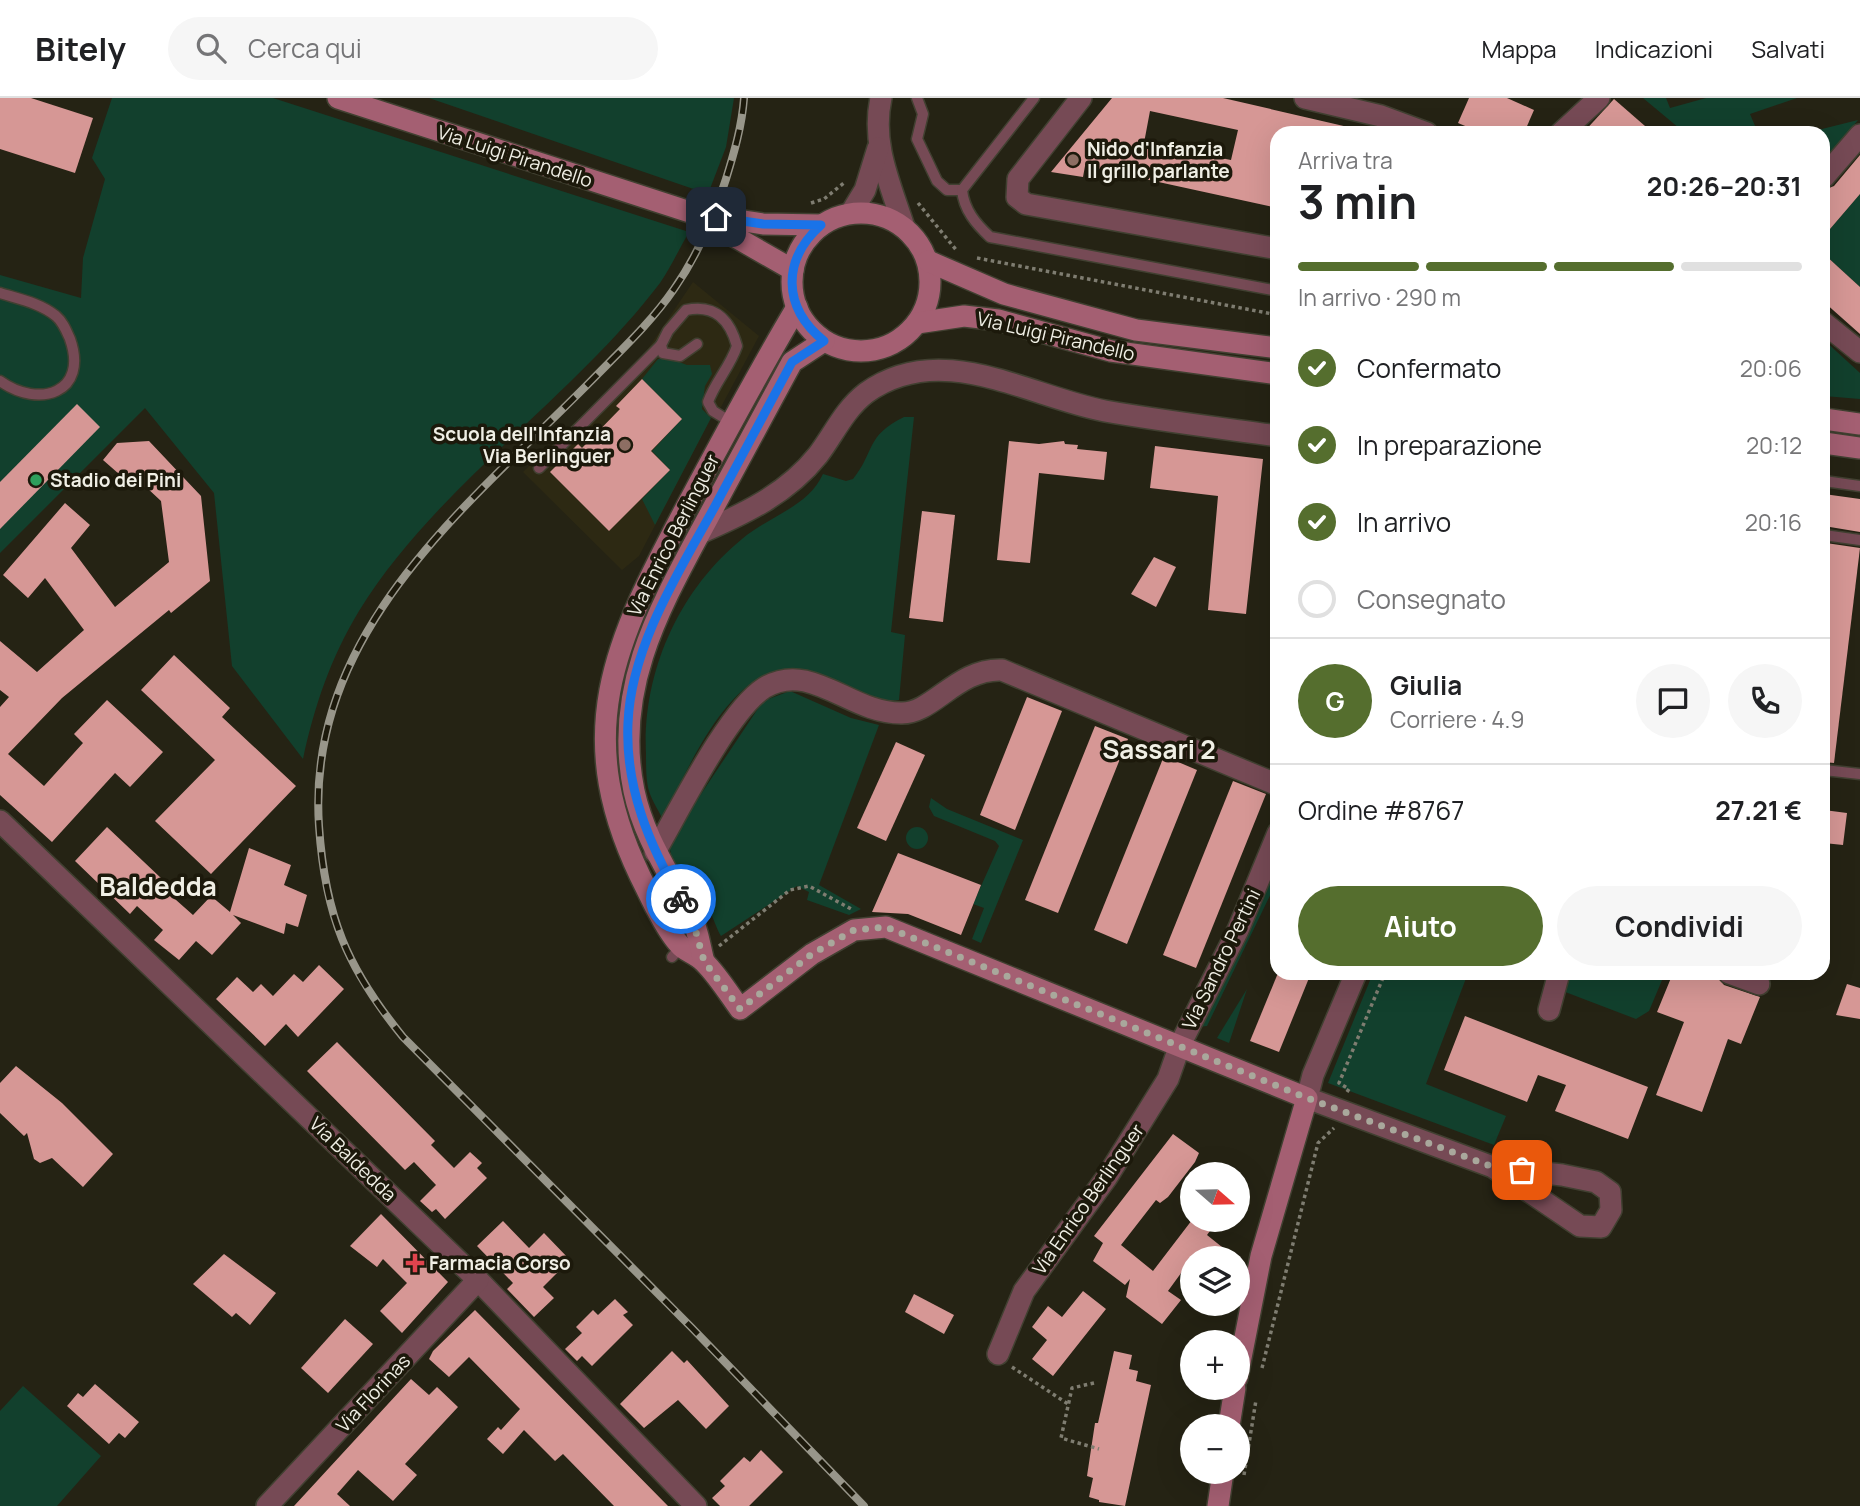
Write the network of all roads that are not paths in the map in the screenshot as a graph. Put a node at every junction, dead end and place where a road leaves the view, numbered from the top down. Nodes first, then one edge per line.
1 (338, 98) edge
2 (881, 98) edge
3 (917, 98) edge
4 (1034, 98) edge
5 (1081, 98) edge
6 (1305, 98) edge
7 (1599, 98) edge
8 (1408, 126) edge
9 (1569, 126) edge
10 (1860, 135) edge
11 (878, 148) junction
12 (1830, 170) edge
13 (962, 190) junction
14 (693, 213) junction
15 (851, 213) junction
16 (821, 225) junction
17 (904, 226) junction
18 (1270, 248) edge
19 (928, 261) junction
20 (793, 270) junction
21 (1270, 290) edge
22 (0, 293) edge
23 (797, 307) junction
24 (917, 323) junction
25 (1830, 328) edge
26 (824, 341) junction
27 (696, 344) dead end
28 (661, 345) junction
29 (1270, 347) edge
30 (1860, 352) edge
31 (1270, 373) edge
32 (0, 381) edge
33 (734, 418) junction
34 (1830, 420) edge
35 (1860, 424) edge
36 (1270, 435) edge
37 (1830, 444) edge
38 (1860, 448) edge
39 (539, 468) dead end
40 (1830, 482) edge
41 (1860, 486) edge
42 (700, 533) junction
43 (1830, 536) edge
44 (1860, 540) edge
45 (1830, 771) edge
46 (1860, 774) edge
47 (1270, 783) edge
48 (0, 821) edge
49 (655, 852) junction
50 (1270, 852) edge
51 (704, 961) junction
52 (1353, 980) edge
53 (1557, 980) edge
54 (1748, 980) edge
55 (1759, 984) dead end
56 (740, 1009) joint
57 (1549, 1010) dead end
58 (1180, 1045) junction
59 (1309, 1090) junction
60 (1493, 1167) junction
61 (478, 1280) junction
62 (1246, 1330) edge
63 (998, 1354) road end
64 (1221, 1484) edge
65 (267, 1506) edge
66 (696, 1506) edge
67 (1218, 1506) edge

1 - 14 street, Via Luigi Pirandello
2 - 11 street
3 - 13 lane
4 - 13 lane
5 - 18 street
6 - 8 street
7 - 9 street
10 - 12 street
11 - 15 street
11 - 17 street
13 - 21 lane
14 - 16 street, Via Luigi Pirandello
14 - 20 street, Via Luigi Pirandello
15 - 16 street
15 - 17 street
16 - 20 street
17 - 19 street
19 - 24 street
19 - 29 street, Via Luigi Pirandello
20 - 23 street
22 - 32 lane
23 - 26 street
23 - 33 street, Via Enrico Berlinguer
24 - 26 street
24 - 31 street, Via Luigi Pirandello
25 - 30 street
26 - 42 street, Via Enrico Berlinguer
27 - 28 lane
28 - 33 lane
28 - 39 lane
33 - 51 street, Via Enrico Berlinguer
34 - 35 street
36 - 42 street
37 - 38 street
40 - 41 lane
42 - 49 street, Via Enrico Berlinguer
43 - 44 lane
45 - 46 lane
47 - 49 street
48 - 61 street, Via Baldedda
49 - 51 street, Via Enrico Berlinguer
50 - 58 street, Via Sandro Pertini
51 - 56 street, Via Enrico Berlinguer
52 - 59 street
53 - 57 street
54 - 55 street
56 - 58 street, Via Sandro Pertini
58 - 59 street, Via Sandro Pertini
58 - 63 street, Via Enrico Berlinguer
59 - 60 street, Via Sandro Pertini
59 - 62 street
60 - 60 street, Via Sandro Pertini
61 - 65 street, Via Florinas
61 - 66 street, Via Baldedda
64 - 67 street

